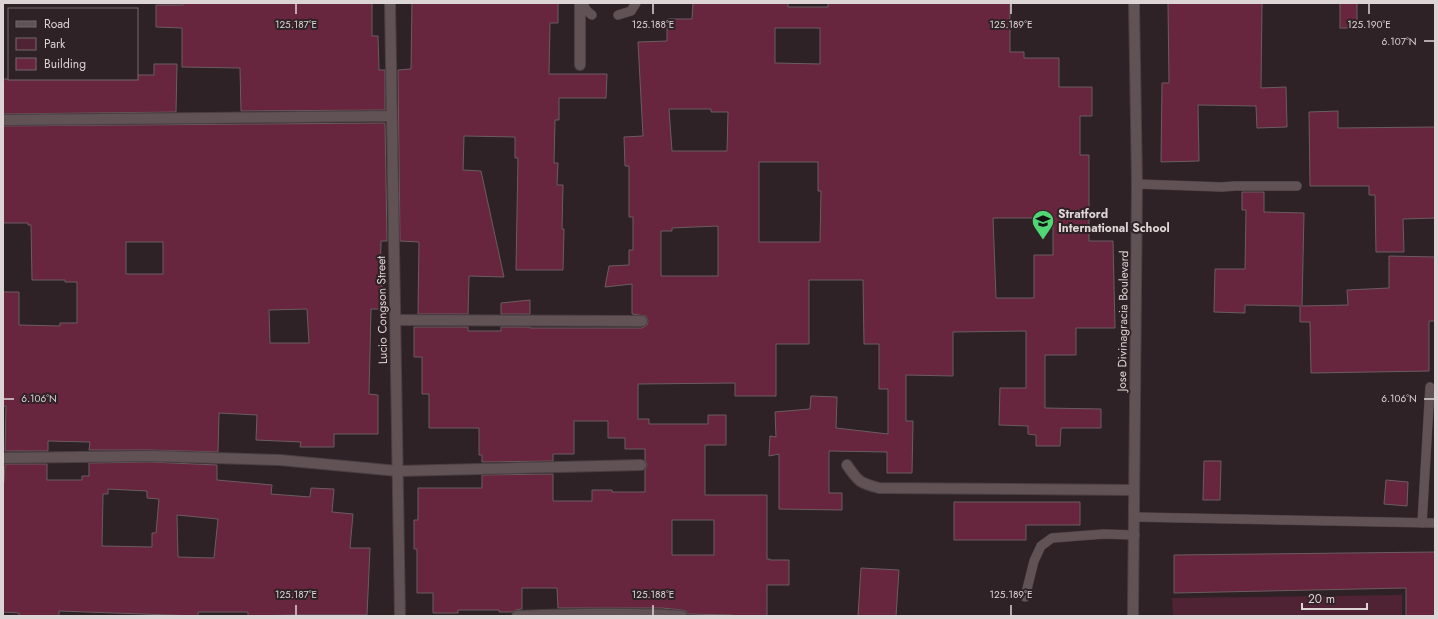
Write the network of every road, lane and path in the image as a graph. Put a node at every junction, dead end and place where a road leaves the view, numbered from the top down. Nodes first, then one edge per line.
1 (390, 3) edge
2 (581, 3) edge
3 (636, 3) edge
4 (1134, 3) edge
5 (592, 15) dead end
6 (618, 15) dead end
7 (580, 65) dead end
8 (391, 116) junction
9 (3, 120) edge
10 (1137, 184) junction
11 (1297, 186) dead end
12 (396, 320) junction
13 (642, 321) dead end
14 (1430, 387) dead end
15 (3, 458) edge
16 (640, 465) dead end
17 (847, 465) dead end
18 (398, 472) junction
19 (1134, 490) junction
20 (1135, 516) junction
21 (1422, 523) junction
22 (1435, 523) edge
23 (1135, 535) junction
24 (1025, 597) dead end
25 (400, 616) edge
26 (517, 616) edge
27 (682, 616) edge
28 (1133, 616) edge

1 - 8 street, Lucio Congson Street
2 - 5 lane
2 - 7 street
3 - 6 lane
4 - 10 street, Jose Divinagracia Boulevard
8 - 9 street
8 - 12 street, Lucio Congson Street
10 - 11 lane
10 - 19 street, Jose Divinagracia Boulevard
12 - 13 street
12 - 18 street, Lucio Congson Street
14 - 21 lane
15 - 18 street
16 - 18 street
17 - 19 street
18 - 25 street, Lucio Congson Street
19 - 20 street, Jose Divinagracia Boulevard
20 - 21 lane
20 - 23 street, Jose Divinagracia Boulevard
21 - 22 lane
23 - 24 lane
23 - 28 street, Jose Divinagracia Boulevard
26 - 27 street

